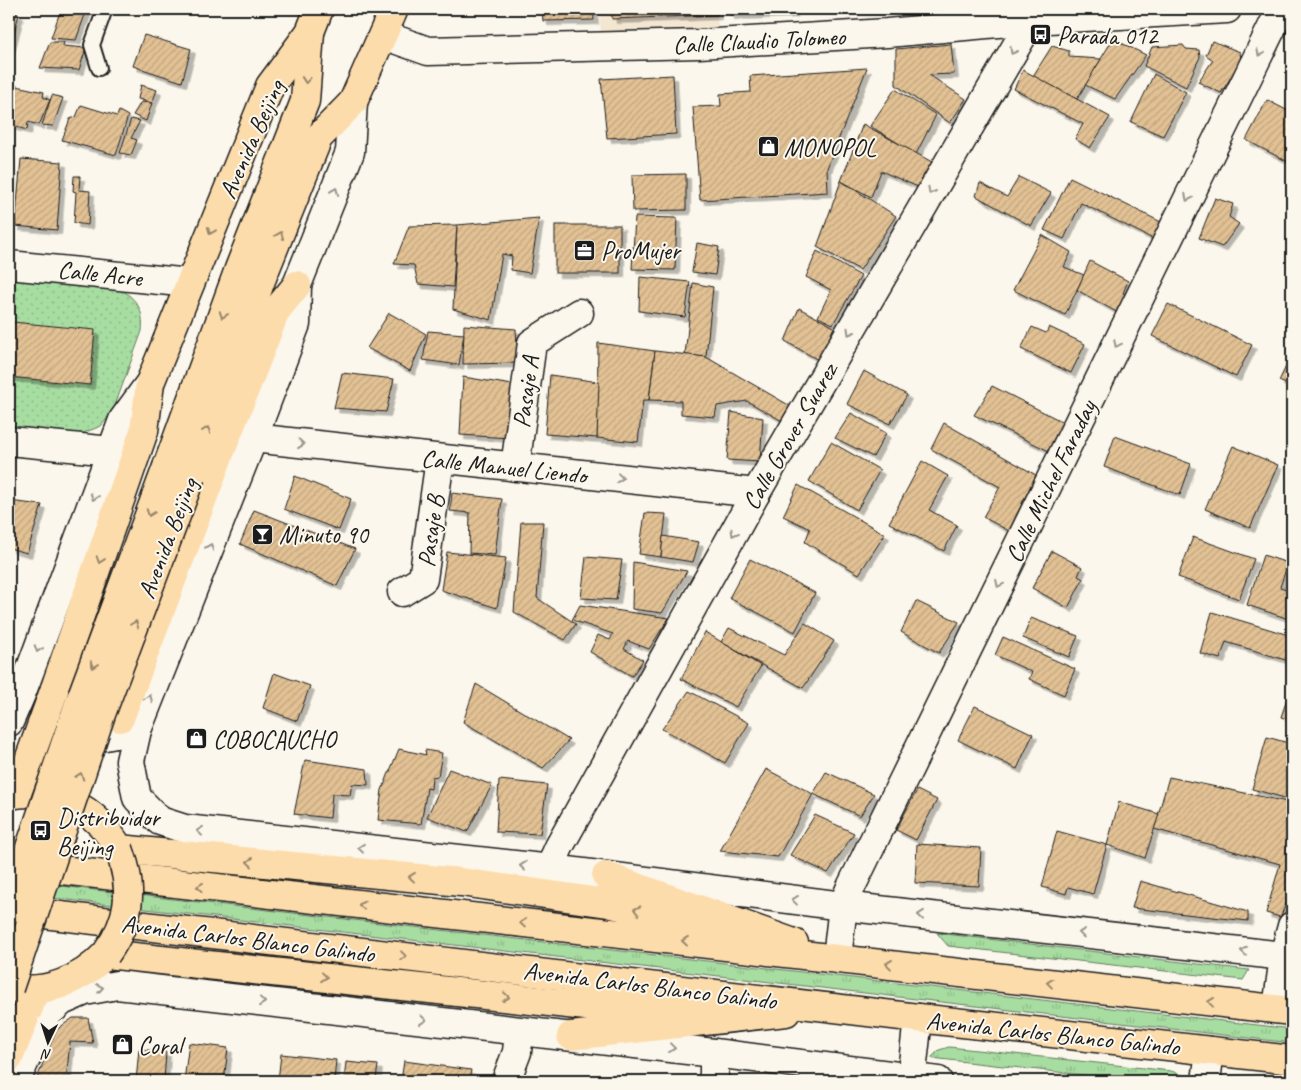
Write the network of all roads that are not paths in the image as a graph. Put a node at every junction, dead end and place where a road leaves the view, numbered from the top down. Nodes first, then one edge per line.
1 (105, 9) edge
2 (394, 9) edge
3 (1227, 9) edge
4 (1281, 9) edge
5 (1034, 14) edge
6 (315, 20) edge
7 (383, 35) junction
8 (99, 68) dead end
9 (353, 102) junction
10 (9, 264) edge
11 (190, 283) junction
12 (297, 285) junction
13 (579, 313) dead end
14 (150, 382) junction
15 (253, 438) junction
16 (9, 441) edge
17 (111, 451) junction
18 (440, 459) junction
19 (515, 467) junction
20 (179, 472) junction
21 (756, 493) junction
22 (402, 592) dead end
23 (22, 692) junction
24 (9, 722) edge
25 (128, 724) junction
26 (13, 794) edge
27 (87, 811) junction
28 (119, 849) junction
29 (9, 864) edge
30 (552, 869) junction
31 (606, 876) junction
32 (844, 906) junction
33 (9, 909) edge
34 (1292, 926) edge
35 (106, 954) junction
36 (1288, 956) edge
37 (838, 958) junction
38 (9, 988) edge
39 (36, 990) junction
40 (833, 1007) junction
41 (1285, 1010) edge
42 (918, 1018) junction
43 (519, 1032) junction
44 (571, 1036) junction
45 (1210, 1051) junction
46 (714, 1053) junction
47 (9, 1058) edge
48 (1292, 1060) edge
49 (9, 1071) edge
50 (911, 1080) edge
51 (14, 1081) edge
52 (506, 1081) edge
53 (712, 1081) edge
54 (938, 1081) edge
55 (1206, 1081) edge

1 - 8 lane
2 - 7 main road, Avenida Beijing
3 - 5 street, Calle Claudio Tolomeo
4 -> 32 street, Calle Michel Faraday
5 - 7 street, Calle Claudio Tolomeo
5 -> 21 street, Calle Grover Suarez
6 -> 11 main road, Avenida Beijing
6 -> 20 main road, Avenida Beijing
7 - 9 main road, Avenida Beijing
12 -> 9 street, Avenida Beijing
20 -> 9 main road, Avenida Beijing
10 - 11 street, Calle Acre
11 - 14 main road, Avenida Beijing
12 - 15 street, Avenida Beijing
12 - 25 main road
13 - 19 street, Pasaje A
14 - 17 street, Avenida Beijing
14 -> 26 main road, bridge
15 -> 18 street, Calle Manuel Liendo
25 -> 15 street, Avenida Beijing
16 - 17 street
17 -> 23 street, Avenida Beijing
18 - 19 street, Calle Manuel Liendo
18 - 22 street, Pasaje B
19 -> 21 street, Calle Manuel Liendo
20 -> 33 main road, Avenida Beijing, bridge
38 -> 20 main road, Avenida Beijing, bridge
21 -> 30 street, Calle Grover Suarez
23 - 24 street, Avenida Beijing
23 - 25 street
25 - 27 main road
30 -> 25 street, Avenida Beijing
26 - 27 main road, bridge
27 - 28 main road
28 - 35 main road, bridge
37 -> 28 main road
37 -> 29 main road, Avenida Carlos Blanco Galindo
30 - 31 street
32 -> 31 street
31 - 37 main road
36 -> 32 street
32 - 37 street, Calle Michel Faraday
33 -> 40 main road, Avenida Carlos Blanco Galindo
34 - 36 street
35 - 39 main road
35 -> 40 main road
36 - 41 street
41 -> 37 main road, Avenida Carlos Blanco Galindo
38 - 39 main road
39 - 47 main road
40 - 42 main road, Avenida Carlos Blanco Galindo
40 - 44 main road
42 - 45 main road, Avenida Carlos Blanco Galindo
42 - 50 street
43 - 44 street
51 -> 43 street
43 - 52 street
44 -> 46 street
45 - 48 main road, Avenida Carlos Blanco Galindo
45 - 55 street
46 - 50 street
46 - 53 street
49 - 51 street
50 - 54 street

